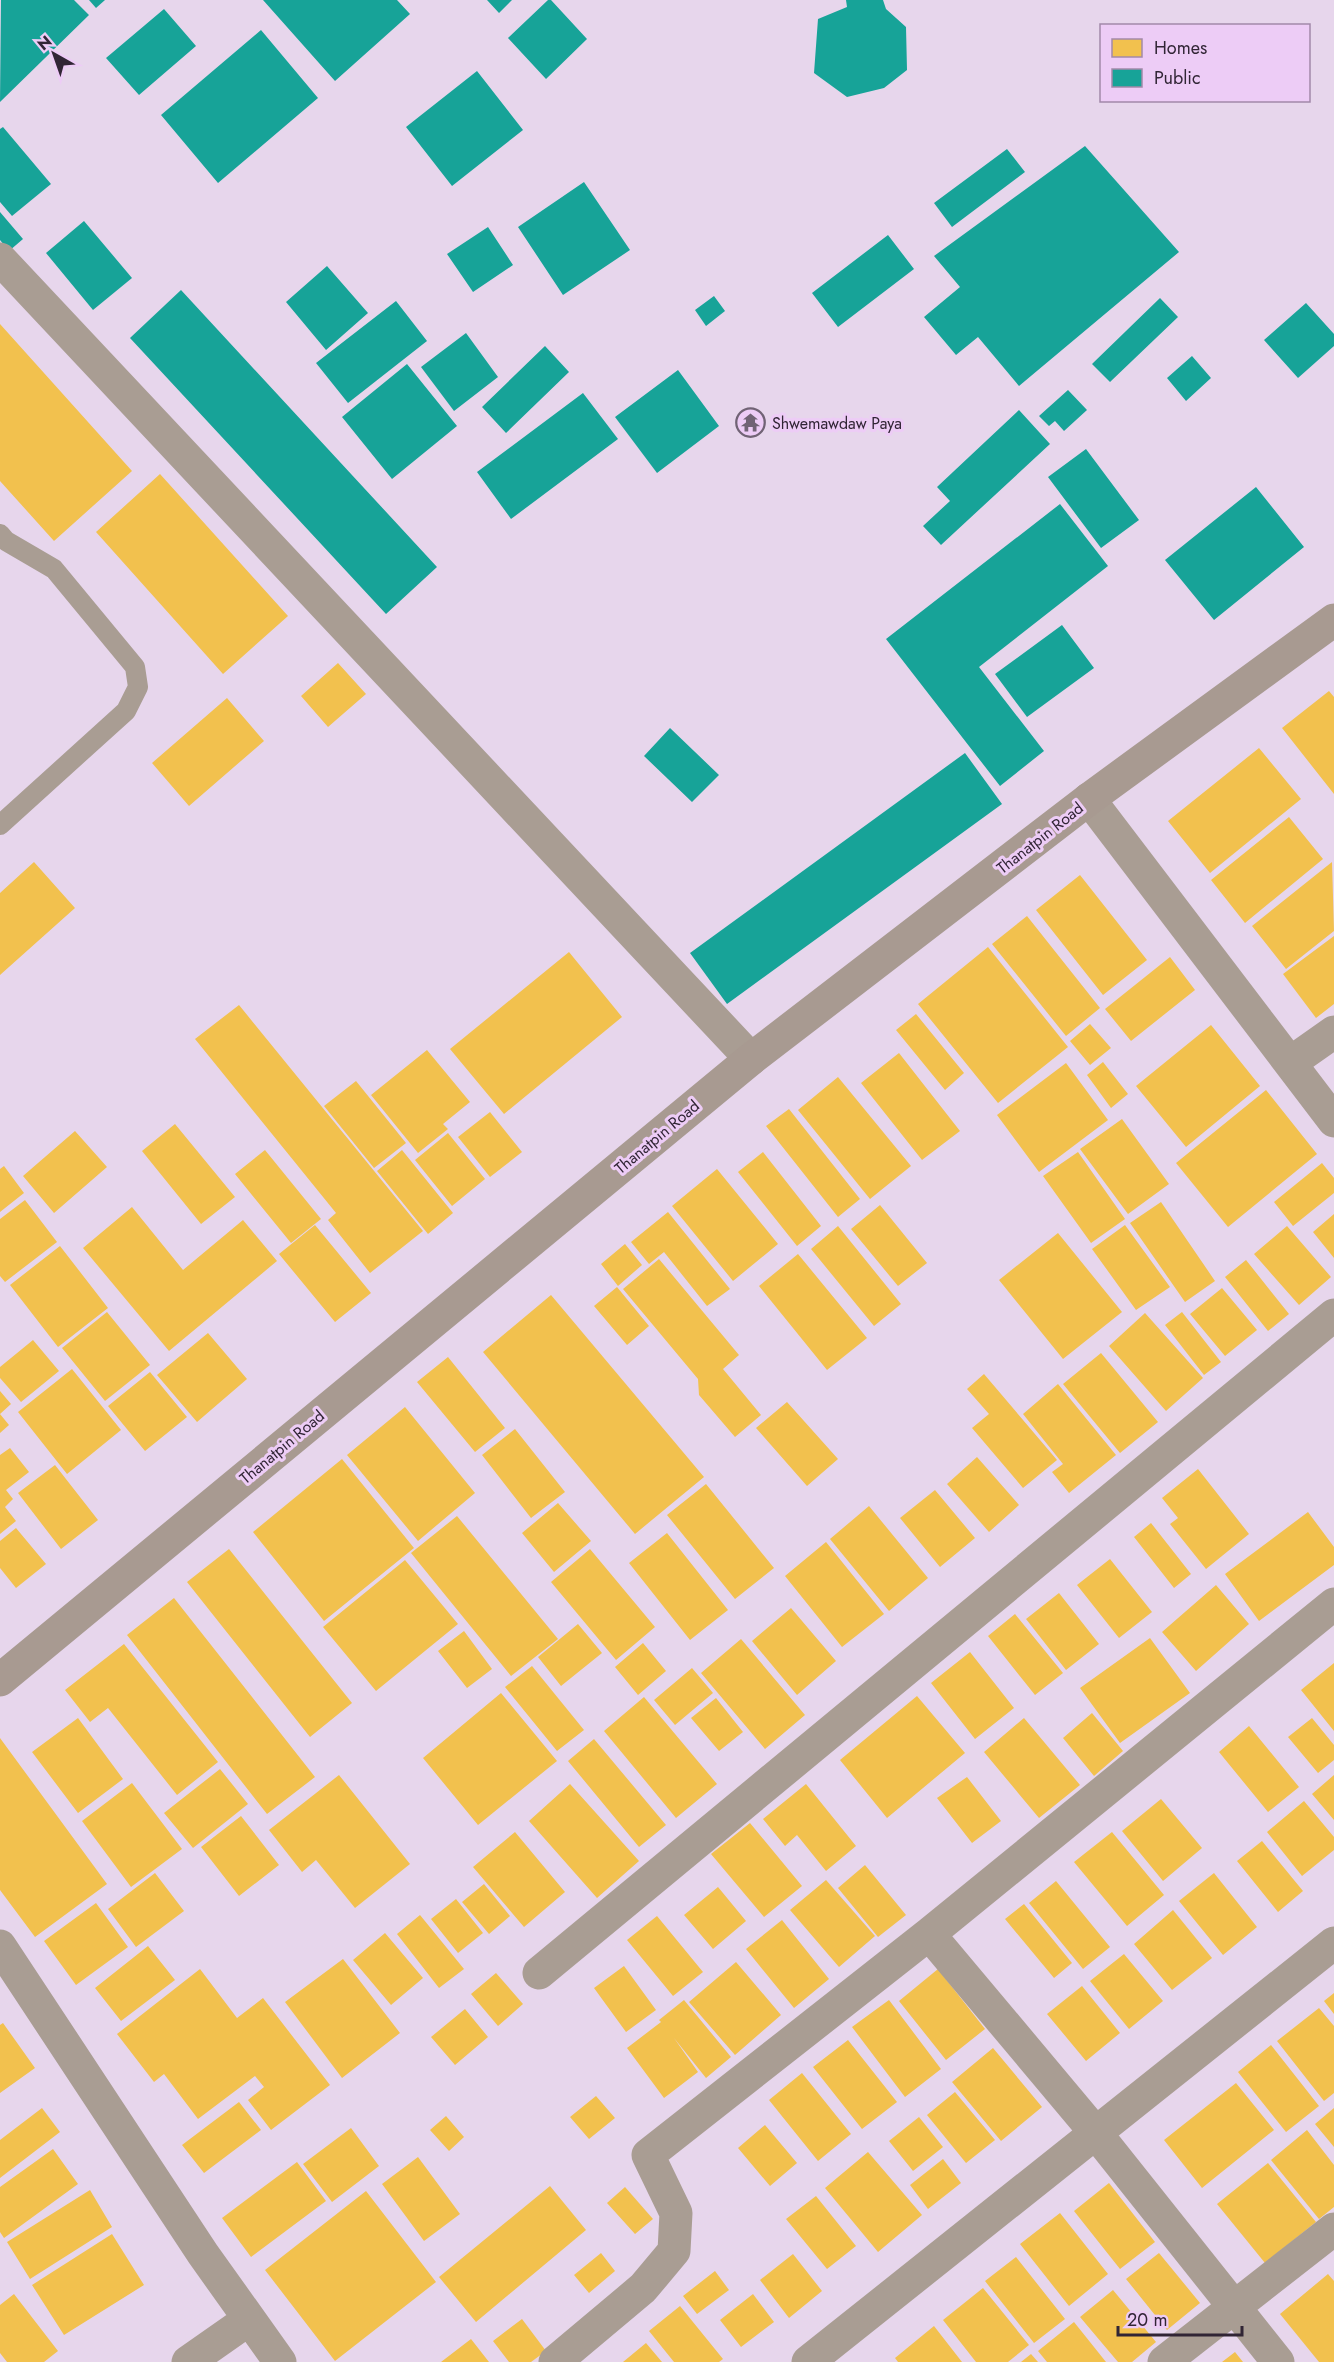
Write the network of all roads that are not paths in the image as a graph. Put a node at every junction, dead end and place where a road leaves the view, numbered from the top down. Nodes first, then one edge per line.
1 (0, 259) edge
2 (0, 534) edge
3 (1334, 620) edge
4 (1089, 800) junction
5 (0, 825) edge
6 (1334, 1032) edge
7 (751, 1059) junction
8 (1290, 1063) junction
9 (1334, 1121) edge
10 (1334, 1315) edge
11 (1334, 1604) edge
12 (0, 1680) edge
13 (929, 1934) junction
14 (1334, 1943) edge
15 (0, 1946) edge
16 (539, 1973) dead end
17 (1095, 2132) junction
18 (1334, 2229) edge
19 (1234, 2307) junction
20 (248, 2320) junction
21 (188, 2362) edge
22 (280, 2362) edge
23 (555, 2362) edge
24 (807, 2362) edge
25 (1164, 2362) edge
26 (1278, 2362) edge

1 - 7 street
2 - 5 lane
3 - 4 main road, Thanatpin Road
4 - 7 main road, Thanatpin Road
4 - 8 street
6 - 8 street
7 - 12 main road, Thanatpin Road
8 - 9 street
10 - 16 street
11 - 13 street
13 - 17 street
13 - 23 street
14 - 17 street
15 - 20 street
17 - 19 street
17 - 24 street
18 - 19 street
19 - 25 street
19 - 26 street
20 - 21 street
20 - 22 street

